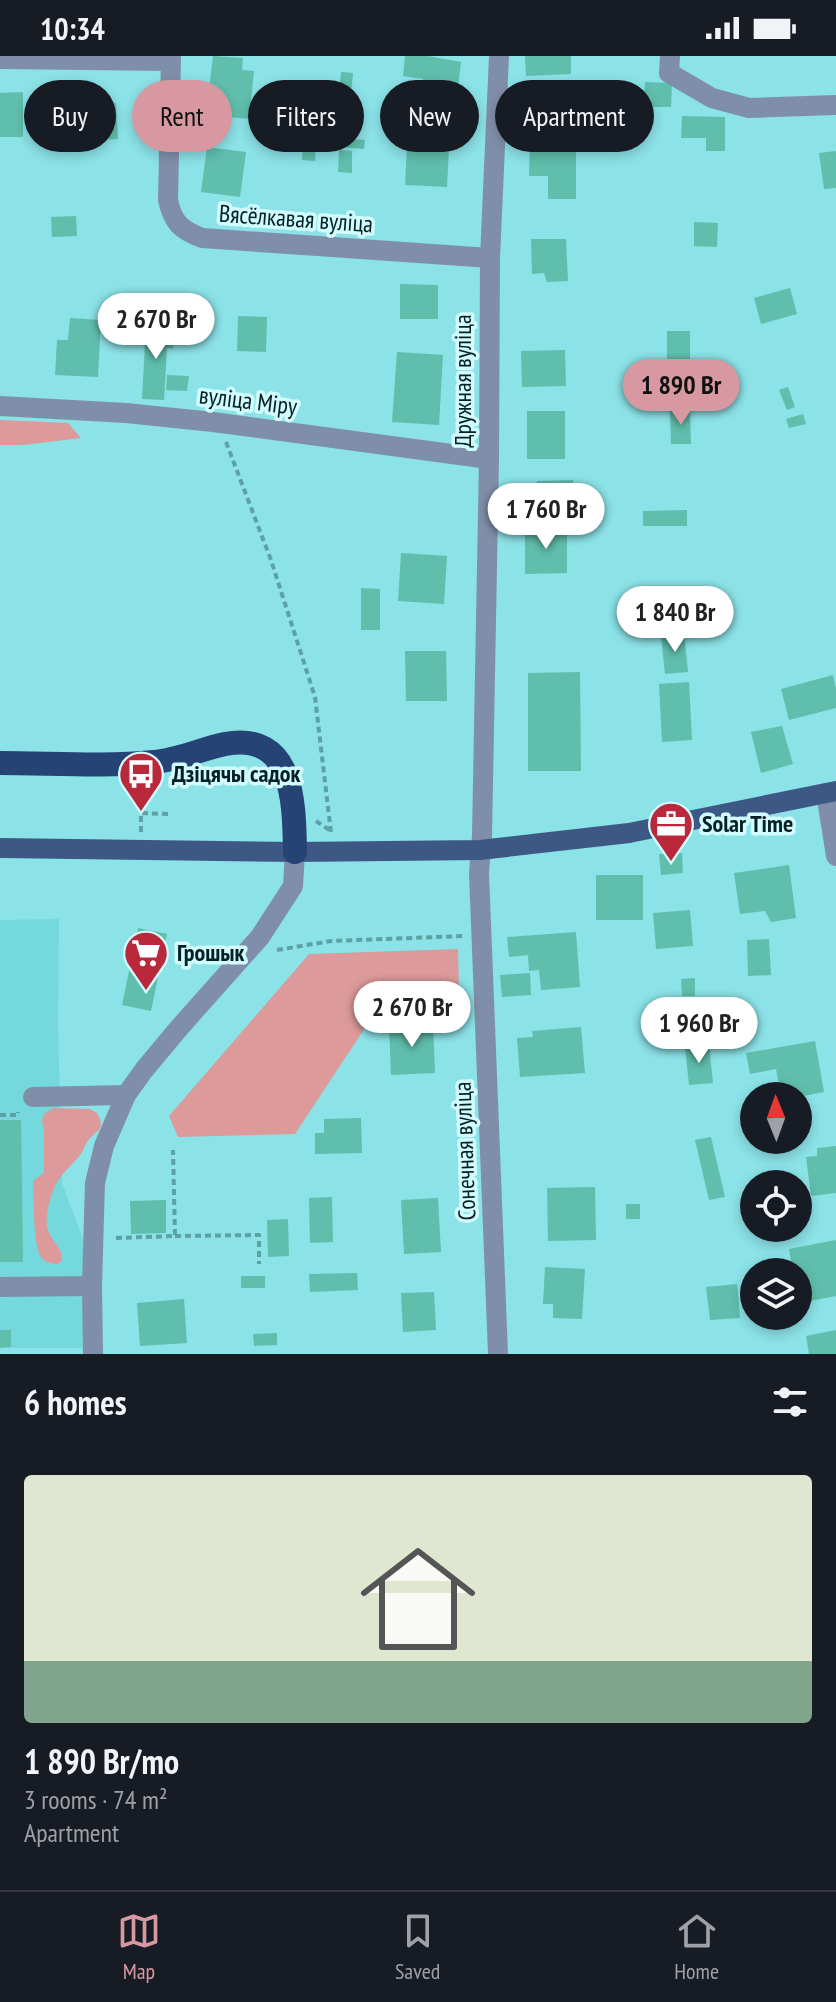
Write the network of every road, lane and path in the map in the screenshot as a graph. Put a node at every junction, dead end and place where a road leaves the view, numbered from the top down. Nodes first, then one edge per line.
1 (499, 56) edge
2 (670, 56) edge
3 (0, 59) edge
4 (171, 59) edge
5 (836, 105) edge
6 (490, 258) junction
7 (0, 406) edge
8 (219, 423) junction
9 (489, 459) junction
10 (0, 763) edge
11 (831, 792) edge
12 (168, 814) dead end
13 (331, 838) dead end
14 (0, 848) edge
15 (142, 850) junction
16 (480, 850) junction
17 (295, 852) junction
18 (836, 856) edge
19 (482, 935) junction
20 (267, 952) dead end
21 (126, 1095) junction
22 (33, 1097) dead end
23 (173, 1150) dead end
24 (175, 1236) junction
25 (116, 1238) dead end
26 (259, 1264) dead end
27 (92, 1286) junction
28 (0, 1287) edge
29 (93, 1354) edge
30 (498, 1354) edge

1 - 6 street, Дружная вуліца
2 - 5 street
3 - 4 street
4 - 6 street, Вясёлкавая вуліца
6 - 9 street, Дружная вуліца
7 - 8 street, вуліца Міру
8 - 9 street, вуліца Міру
8 - 13 path
9 - 16 street, Дружная вуліца
10 - 17 highway
11 - 16 main road
11 - 18 street
12 - 15 path
14 - 15 main road
15 - 17 main road
16 - 17 main road
16 - 19 street, Сонечная вуліца
17 - 21 street
19 - 20 path
19 - 30 street, Сонечная вуліца
21 - 22 street
21 - 27 street
23 - 24 path
24 - 25 path
24 - 26 path
27 - 28 street
27 - 29 street

